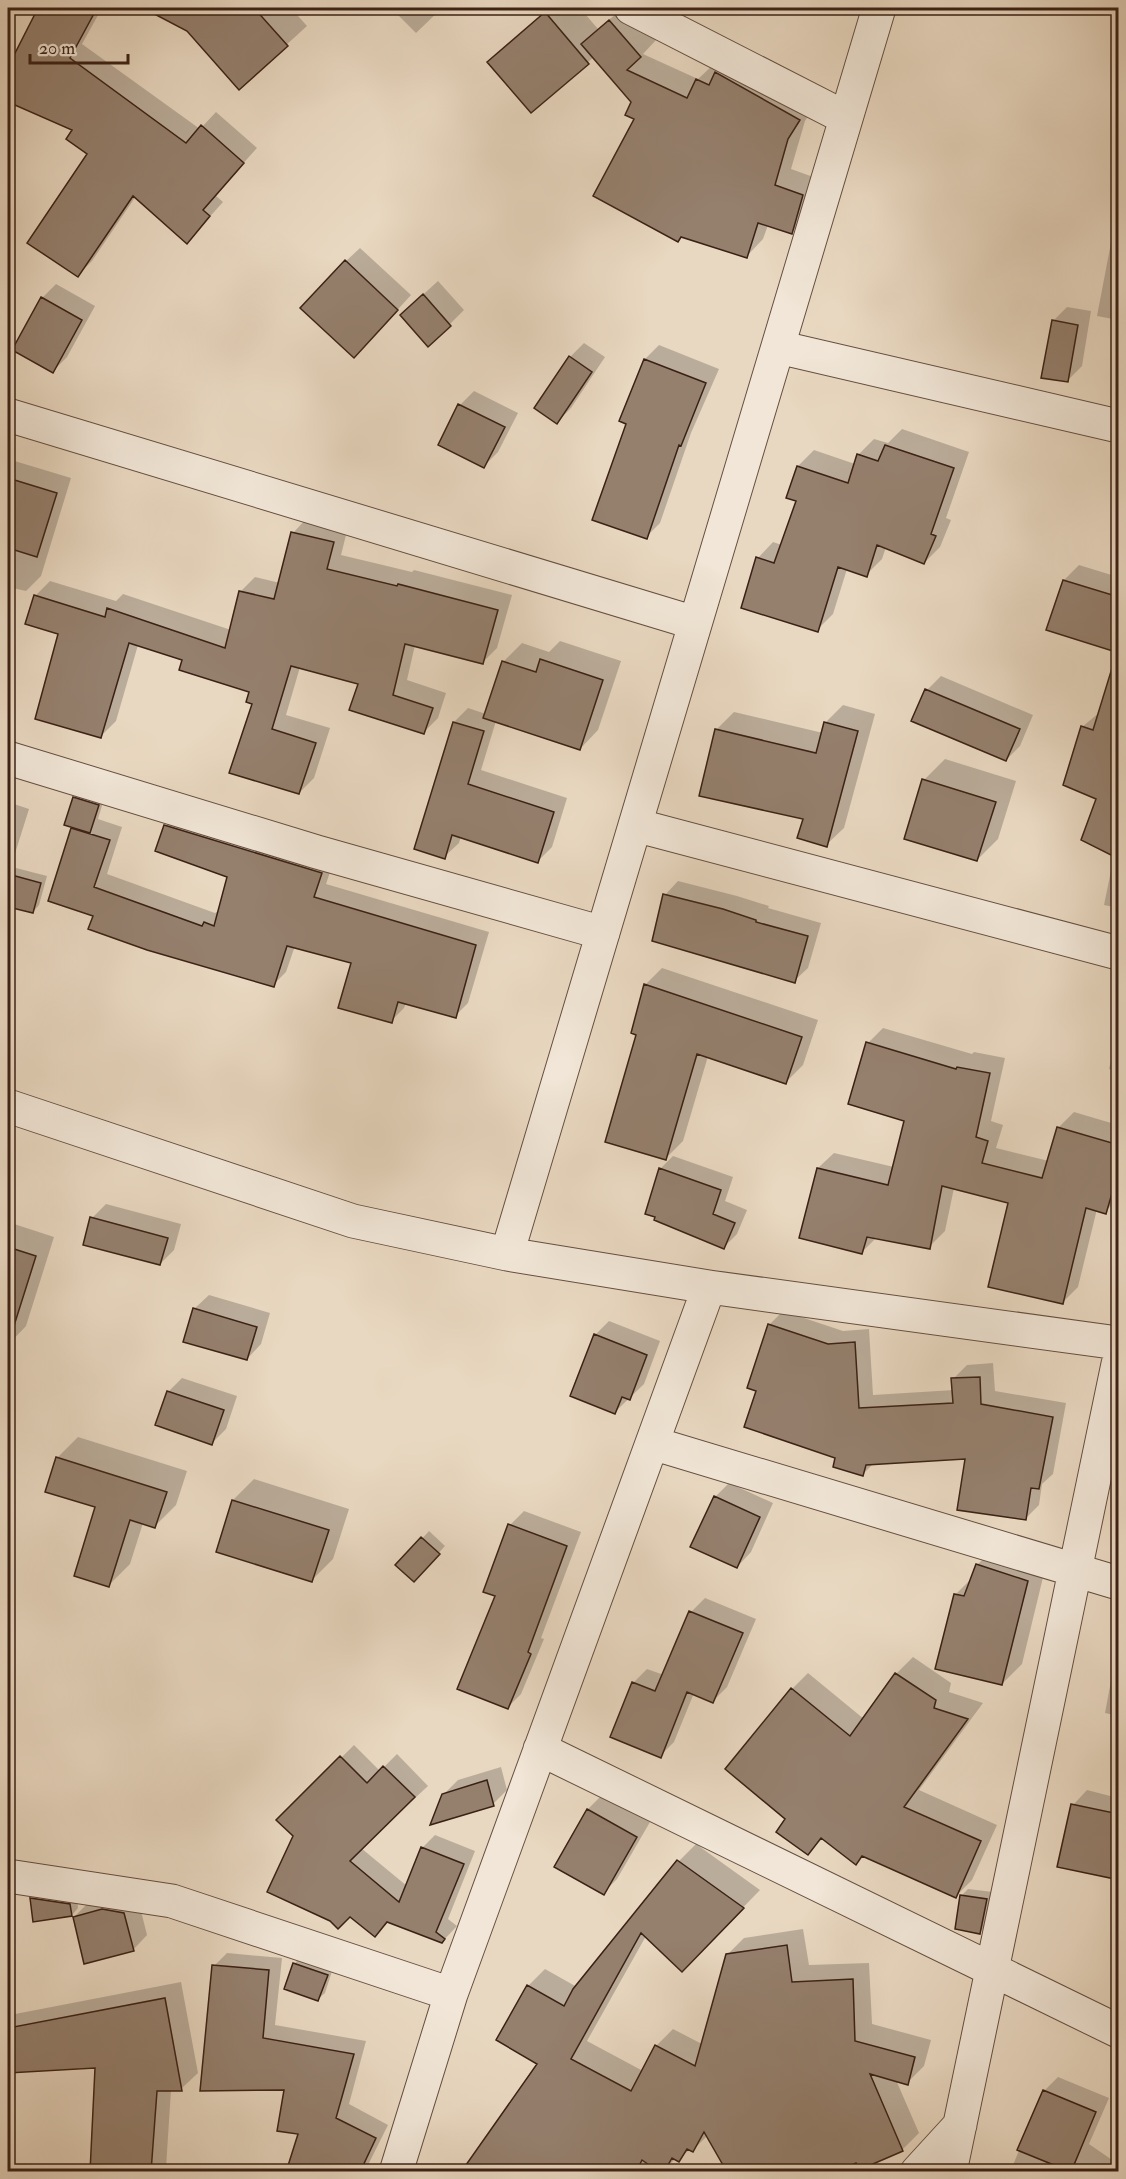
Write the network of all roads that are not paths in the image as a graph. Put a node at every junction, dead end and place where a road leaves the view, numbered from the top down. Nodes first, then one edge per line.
1 (631, 8) edge
2 (879, 8) edge
3 (846, 118) junction
4 (778, 347) junction
5 (8, 415) edge
6 (1119, 426) edge
7 (695, 623) junction
8 (8, 758) edge
9 (635, 825) junction
10 (603, 933) junction
11 (1119, 952) edge
12 (8, 1106) edge
13 (507, 1254) junction
14 (709, 1287) junction
15 (1119, 1343) edge
16 (1119, 1364) edge
17 (652, 1443) junction
18 (1076, 1570) junction
19 (1119, 1583) edge
20 (540, 1749) junction
21 (8, 1876) edge
22 (992, 1970) junction
23 (451, 1994) junction
24 (1119, 2031) edge
25 (960, 2125) junction
26 (396, 2172) edge
27 (917, 2172) edge
28 (950, 2172) edge

1 - 3 street
2 - 3 street
3 - 4 street
4 - 6 street
4 - 7 street
5 - 7 street
7 - 9 street
8 - 10 street
9 - 10 street
9 - 11 street
10 - 13 street
12 - 13 street
13 - 14 street
14 - 15 street
14 - 17 street
16 - 18 street
17 - 18 street
17 - 20 street
18 - 19 street
18 - 22 street
20 - 22 street
20 - 23 street
21 - 23 street
22 - 24 street
22 - 25 street
23 - 26 street
25 - 27 street
25 - 28 street

